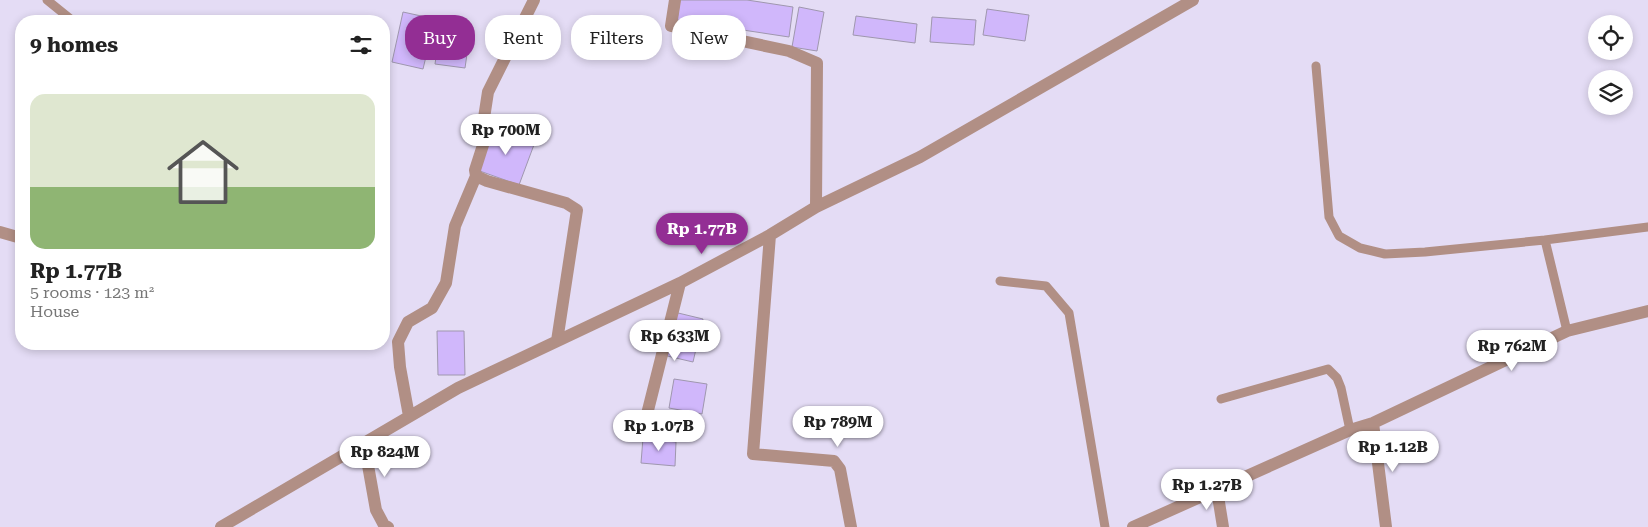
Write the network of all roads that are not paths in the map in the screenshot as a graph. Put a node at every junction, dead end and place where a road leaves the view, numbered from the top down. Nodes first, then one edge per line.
1 (47, 0) edge
2 (534, 0) edge
3 (674, 0) edge
4 (1193, 0) edge
5 (64, 15) edge
6 (1316, 66) dead end
7 (476, 176) junction
8 (816, 207) junction
9 (1648, 227) edge
10 (0, 232) edge
11 (770, 235) junction
12 (15, 236) edge
13 (1545, 240) junction
14 (1000, 281) dead end
15 (680, 283) junction
16 (1648, 311) edge
17 (1567, 331) junction
18 (557, 341) junction
19 (1221, 399) dead end
20 (409, 416) junction
21 (1373, 423) junction
22 (1350, 430) junction
23 (642, 434) dead end
24 (364, 443) junction
25 (1217, 490) junction
26 (221, 527) edge
27 (388, 527) edge
28 (852, 527) edge
29 (1105, 527) edge
30 (1133, 527) edge
31 (1223, 527) edge
32 (1386, 527) edge

1 - 5 lane
2 - 7 street
3 - 8 street
4 - 8 street
6 - 13 lane
7 - 18 street
7 - 20 street
8 - 11 street
9 - 13 lane
10 - 12 street
11 - 15 street
11 - 28 street
13 - 17 lane
14 - 29 lane
15 - 18 street
15 - 23 street
16 - 17 street
17 - 21 street
18 - 20 street
19 - 22 lane
20 - 24 street
21 - 22 street
21 - 32 street
22 - 25 street
24 - 26 street
24 - 27 street
25 - 30 street
25 - 31 street

